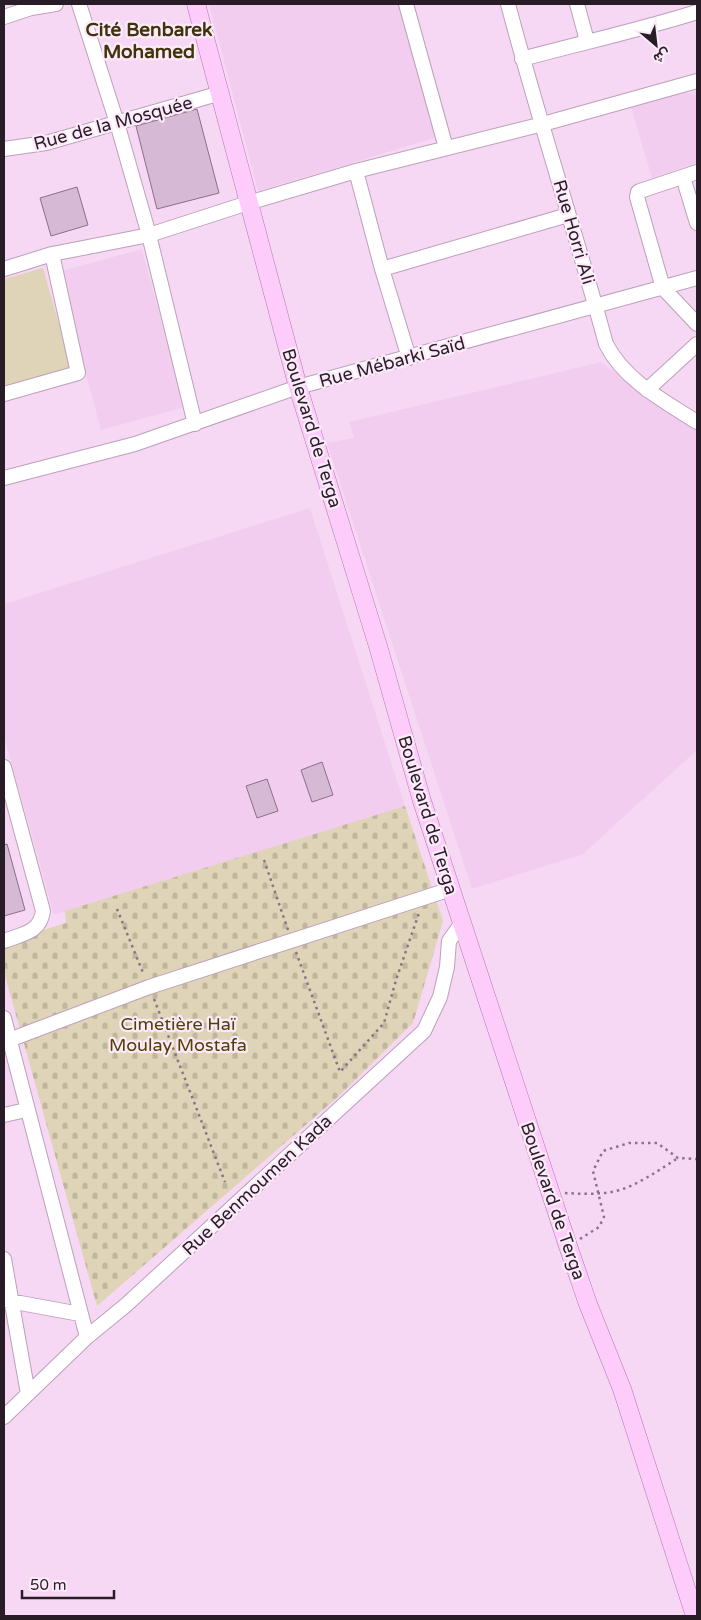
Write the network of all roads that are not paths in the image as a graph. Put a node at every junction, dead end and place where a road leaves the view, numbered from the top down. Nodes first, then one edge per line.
1 (56, 4) edge
2 (79, 4) edge
3 (196, 4) edge
4 (406, 4) edge
5 (508, 4) edge
6 (577, 4) edge
7 (30, 6) edge
8 (697, 12) edge
9 (4, 17) edge
10 (587, 42) junction
11 (522, 59) junction
12 (697, 81) edge
13 (221, 93) junction
14 (118, 123) junction
15 (542, 124) junction
16 (446, 148) junction
17 (4, 149) edge
18 (356, 171) junction
19 (697, 172) edge
20 (683, 177) junction
21 (248, 202) junction
22 (568, 216) junction
23 (697, 223) edge
24 (149, 235) junction
25 (52, 254) junction
26 (5, 264) edge
27 (382, 269) junction
28 (697, 278) edge
29 (663, 288) junction
30 (596, 307) junction
31 (697, 324) edge
32 (697, 344) edge
33 (409, 358) junction
34 (298, 387) junction
35 (647, 390) junction
36 (4, 394) edge
37 (697, 422) edge
38 (195, 424) junction
39 (4, 478) edge
40 (4, 767) edge
41 (451, 889) junction
42 (462, 924) junction
43 (4, 941) edge
44 (4, 1018) edge
45 (9, 1040) junction
46 (26, 1110) junction
47 (4, 1115) edge
48 (4, 1259) edge
49 (8, 1301) edge
50 (80, 1314) junction
51 (87, 1337) junction
52 (28, 1394) junction
53 (4, 1417) edge
54 (695, 1616) edge

1 - 7 street
2 - 14 street
3 - 13 main road, Boulevard de Terga
4 - 16 street
5 - 11 street, Rue Horri Ali
6 - 10 street
7 - 9 street
8 - 10 street
10 - 11 street
11 - 15 street, Rue Horri Ali
12 - 15 street
13 - 14 street, Rue de la Mosquée
13 - 21 main road, Boulevard de Terga
14 - 17 street, Rue de la Mosquée
14 - 24 street
15 - 16 street
15 - 22 street, Rue Horri Ali
16 - 18 street
18 - 21 street
18 - 27 street
19 - 20 street
20 - 23 street
20 - 29 street
21 - 24 street
21 - 34 main road, Boulevard de Terga
22 - 27 street
22 - 30 street, Rue Horri Ali
24 - 25 street
24 - 38 street
25 - 26 street
25 - 36 street
27 - 33 street
28 - 29 street, Rue Mébarki Saïd
29 - 30 street, Rue Mébarki Saïd
29 - 31 street
30 - 33 street, Rue Mébarki Saïd
30 - 35 street, Rue Horri Ali
32 - 35 street
33 - 34 street, Rue Mébarki Saïd
34 - 38 street, Rue Mébarki Saïd
34 - 41 main road, Boulevard de Terga
35 - 37 street, Rue Horri Ali
38 - 39 street, Rue Mébarki Saïd
40 - 43 street
41 - 42 main road, Boulevard de Terga
41 - 45 street
42 - 51 street, Rue Benmoumen Kada
42 - 54 main road, Boulevard de Terga
44 - 45 street
45 - 46 street
46 - 47 street
46 - 50 street
48 - 49 street
49 - 50 street
49 - 52 street
50 - 51 street
51 - 52 street, Rue Benmoumen Kada
52 - 53 street, Rue Benmoumen Kada

